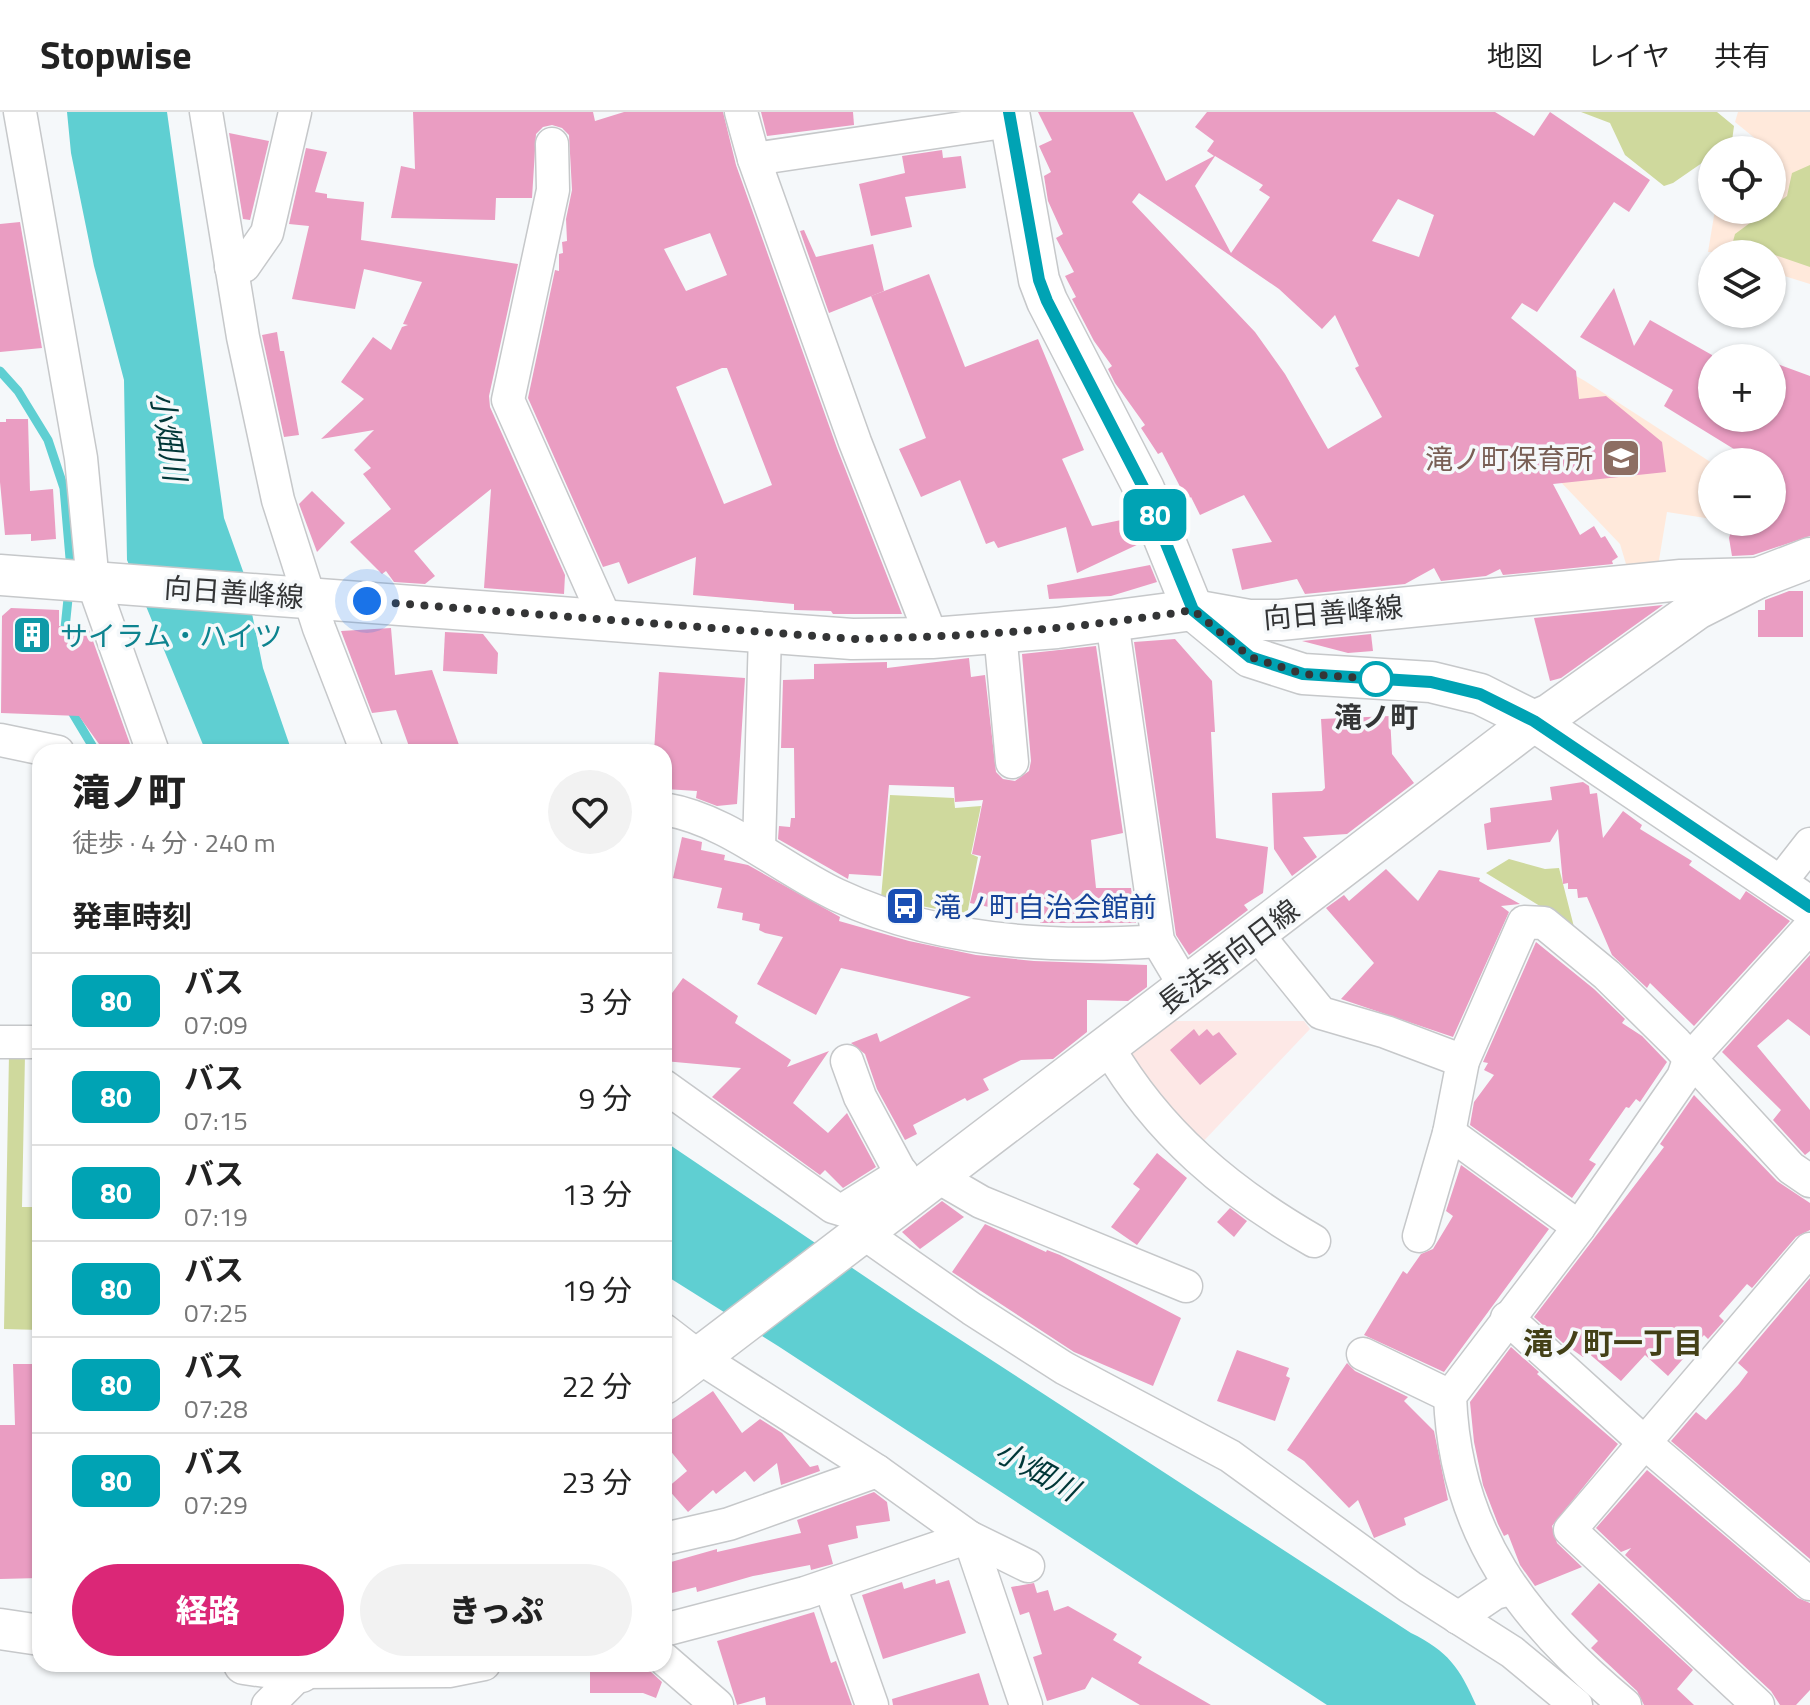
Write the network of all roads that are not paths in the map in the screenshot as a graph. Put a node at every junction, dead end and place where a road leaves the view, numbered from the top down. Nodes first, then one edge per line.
1 (20, 112) edge
2 (206, 112) edge
3 (295, 112) edge
4 (741, 112) edge
5 (1009, 116) edge
6 (552, 144) dead end
7 (754, 159) junction
8 (231, 267) junction
9 (1810, 558) edge
10 (0, 575) edge
11 (1758, 578) junction
12 (83, 582) junction
13 (297, 596) junction
14 (1193, 610) junction
15 (605, 618) junction
16 (1112, 621) junction
17 (1000, 632) junction
18 (765, 633) junction
19 (932, 638) junction
20 (1534, 721) junction
21 (0, 740) edge
22 (150, 744) edge
23 (363, 744) edge
24 (32, 747) edge
25 (1012, 762) dead end
26 (672, 810) edge
27 (1810, 844) edge
28 (759, 848) junction
29 (1778, 885) junction
30 (1810, 907) edge
31 (1810, 927) edge
32 (1257, 934) junction
33 (1158, 941) junction
34 (1186, 988) junction
35 (0, 1042) edge
36 (32, 1042) edge
37 (1108, 1047) junction
38 (1689, 1060) junction
39 (847, 1061) dead end
40 (1463, 1061) junction
41 (672, 1092) edge
42 (1449, 1133) junction
43 (1810, 1181) edge
44 (918, 1182) junction
45 (1579, 1227) junction
46 (862, 1232) junction
47 (1419, 1236) dead end
48 (1314, 1241) dead end
49 (1810, 1249) edge
50 (1186, 1286) dead end
51 (1507, 1318) junction
52 (672, 1336) edge
53 (1363, 1354) dead end
54 (699, 1357) junction
55 (672, 1378) edge
56 (1450, 1396) junction
57 (1646, 1444) junction
58 (877, 1471) junction
59 (672, 1537) edge
60 (969, 1537) junction
61 (1028, 1566) dead end
62 (1810, 1584) edge
63 (830, 1586) junction
64 (1510, 1589) junction
65 (1458, 1618) junction
66 (672, 1628) edge
67 (0, 1629) edge
68 (32, 1634) edge
69 (672, 1666) edge
70 (301, 1672) edge
71 (268, 1705) edge
72 (717, 1705) edge
73 (872, 1705) edge
74 (1026, 1705) edge
75 (1576, 1705) edge
76 (1625, 1705) edge
77 (1758, 1705) edge

1 - 12 street
2 - 8 street
3 - 8 street
4 - 7 street
5 - 7 street
5 - 14 main road
6 - 15 street
7 - 19 street
8 - 13 street
9 - 11 main road, 長法寺向日線
10 - 12 main road, 向日善峰線
11 - 14 main road, 向日善峰線
11 - 20 main road, 長法寺向日線
12 - 13 main road, 向日善峰線
12 - 22 street
13 - 15 main road, 向日善峰線
13 - 23 street
14 - 16 main road, 向日善峰線
14 - 20 main road
15 - 18 main road, 向日善峰線
16 - 17 main road, 向日善峰線
16 - 33 street
17 - 19 main road, 向日善峰線
17 - 25 street
18 - 19 main road, 向日善峰線
18 - 28 street
20 - 29 main road
20 - 32 main road, 長法寺向日線
21 - 24 street
26 - 28 street
27 - 29 street
28 - 33 street
29 - 30 main road
31 - 38 street
32 - 34 main road, 長法寺向日線
32 - 40 street
33 - 34 street
34 - 37 main road, 長法寺向日線
35 - 36 street
37 - 44 main road, 長法寺向日線
37 - 48 street
38 - 40 street
38 - 43 street
38 - 45 street
39 - 44 street
40 - 42 street
41 - 44 street
42 - 45 street
42 - 47 street
44 - 46 main road, 長法寺向日線
44 - 50 street
45 - 51 street
46 - 54 main road, 長法寺向日線
46 - 65 street
49 - 57 street
51 - 56 street
51 - 57 street
52 - 54 street
53 - 56 street
54 - 55 main road, 長法寺向日線
54 - 58 street
56 - 64 street
57 - 62 street
57 - 77 street
58 - 59 street
58 - 60 street
60 - 61 street
60 - 63 street
60 - 74 street
63 - 66 street
63 - 73 street
64 - 65 street
64 - 76 street
65 - 75 street
67 - 68 main road
69 - 72 street
70 - 71 street

